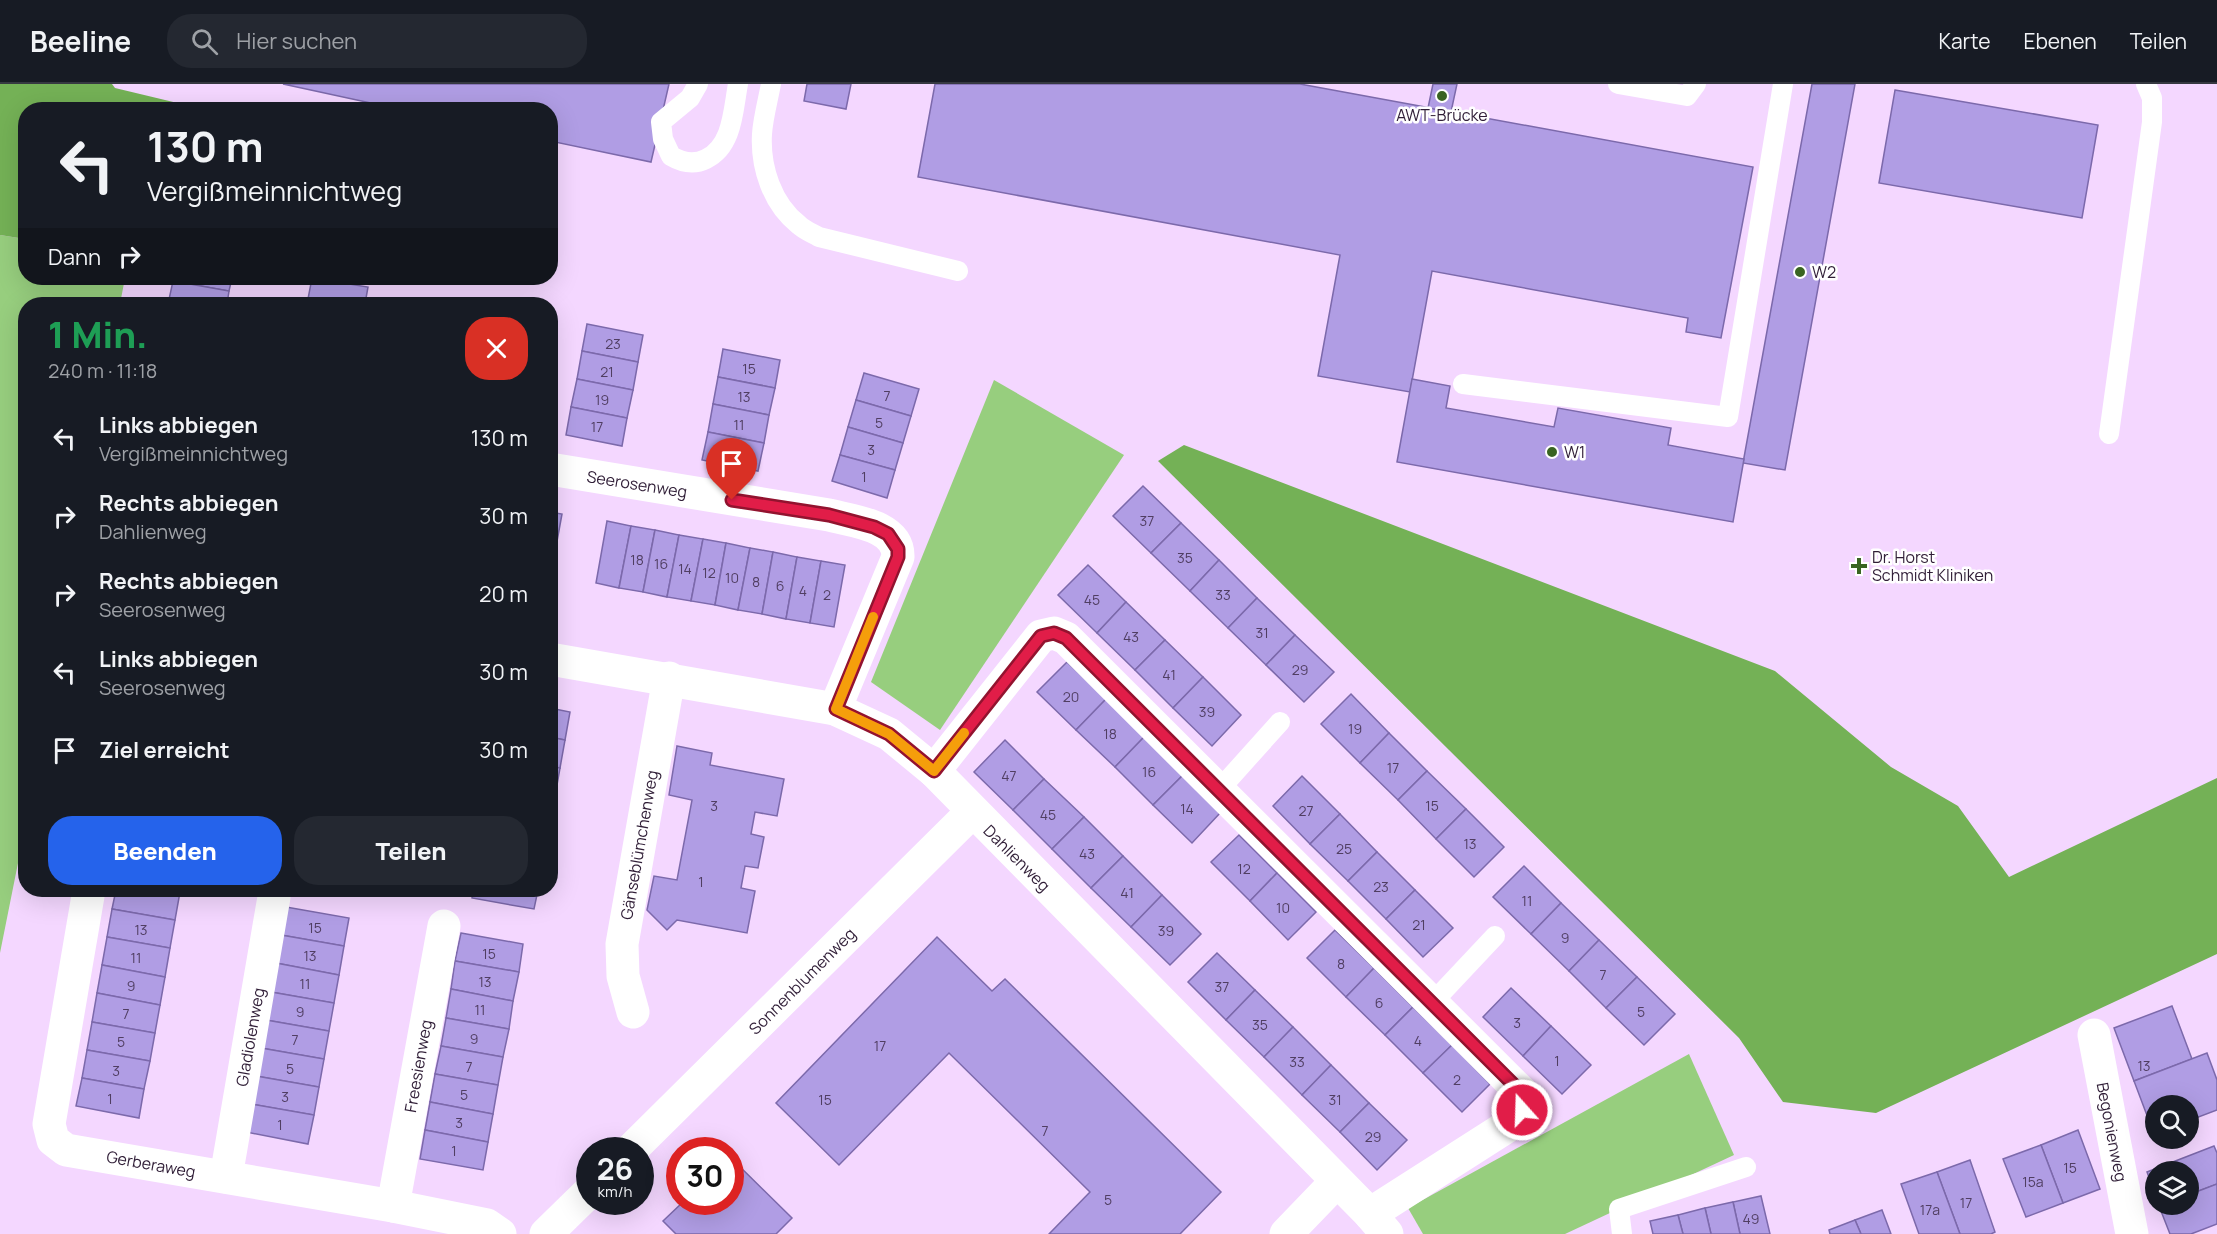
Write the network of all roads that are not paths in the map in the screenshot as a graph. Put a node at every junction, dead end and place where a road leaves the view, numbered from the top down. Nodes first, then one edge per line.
1 (698, 84) edge
2 (738, 84) edge
3 (771, 84) edge
4 (1618, 84) edge
5 (1696, 84) edge
6 (1784, 84) edge
7 (2146, 84) edge
8 (958, 271) dead end
9 (1463, 384) dead end
10 (2109, 434) dead end
11 (558, 471) edge
12 (558, 660) edge
13 (669, 678) junction
14 (836, 709) junction
15 (1280, 722) dead end
16 (934, 771) junction
17 (1219, 790) junction
18 (972, 812) junction
19 (88, 897) edge
20 (274, 897) dead end
21 (444, 926) dead end
22 (1495, 936) dead end
23 (1432, 1003) junction
24 (633, 1012) dead end
25 (2094, 1035) dead end
26 (644, 1137) edge
27 (1746, 1167) dead end
28 (226, 1177) junction
29 (1337, 1181) junction
30 (576, 1205) edge
31 (393, 1206) junction
32 (1378, 1224) edge
33 (2126, 1232) edge
34 (500, 1234) edge
35 (546, 1234) edge
36 (1286, 1234) edge
37 (1622, 1234) edge

1 - 2 lane
3 - 8 lane
4 - 5 lane
6 - 9 lane
7 - 10 lane
11 - 14 street, Seerosenweg
12 - 13 street, Dahlienweg
13 - 14 street, Dahlienweg
13 - 24 street, Gänseblümchenweg
14 - 16 street, Dahlienweg
15 - 17 lane
16 - 17 street
16 - 18 street, Dahlienweg
17 - 23 street
18 - 26 street, Sonnenblumenweg
18 - 29 street, Dahlienweg
19 - 28 street, Gerberaweg
20 - 28 street, Gladiolenweg
21 - 31 street, Freesienweg
22 - 23 lane
23 - 32 street
25 - 33 street, Begonienweg
27 - 37 lane
28 - 31 street, Gerberaweg
29 - 32 street, Dahlienweg
29 - 36 street
30 - 35 street
31 - 34 street, Gerberaweg

